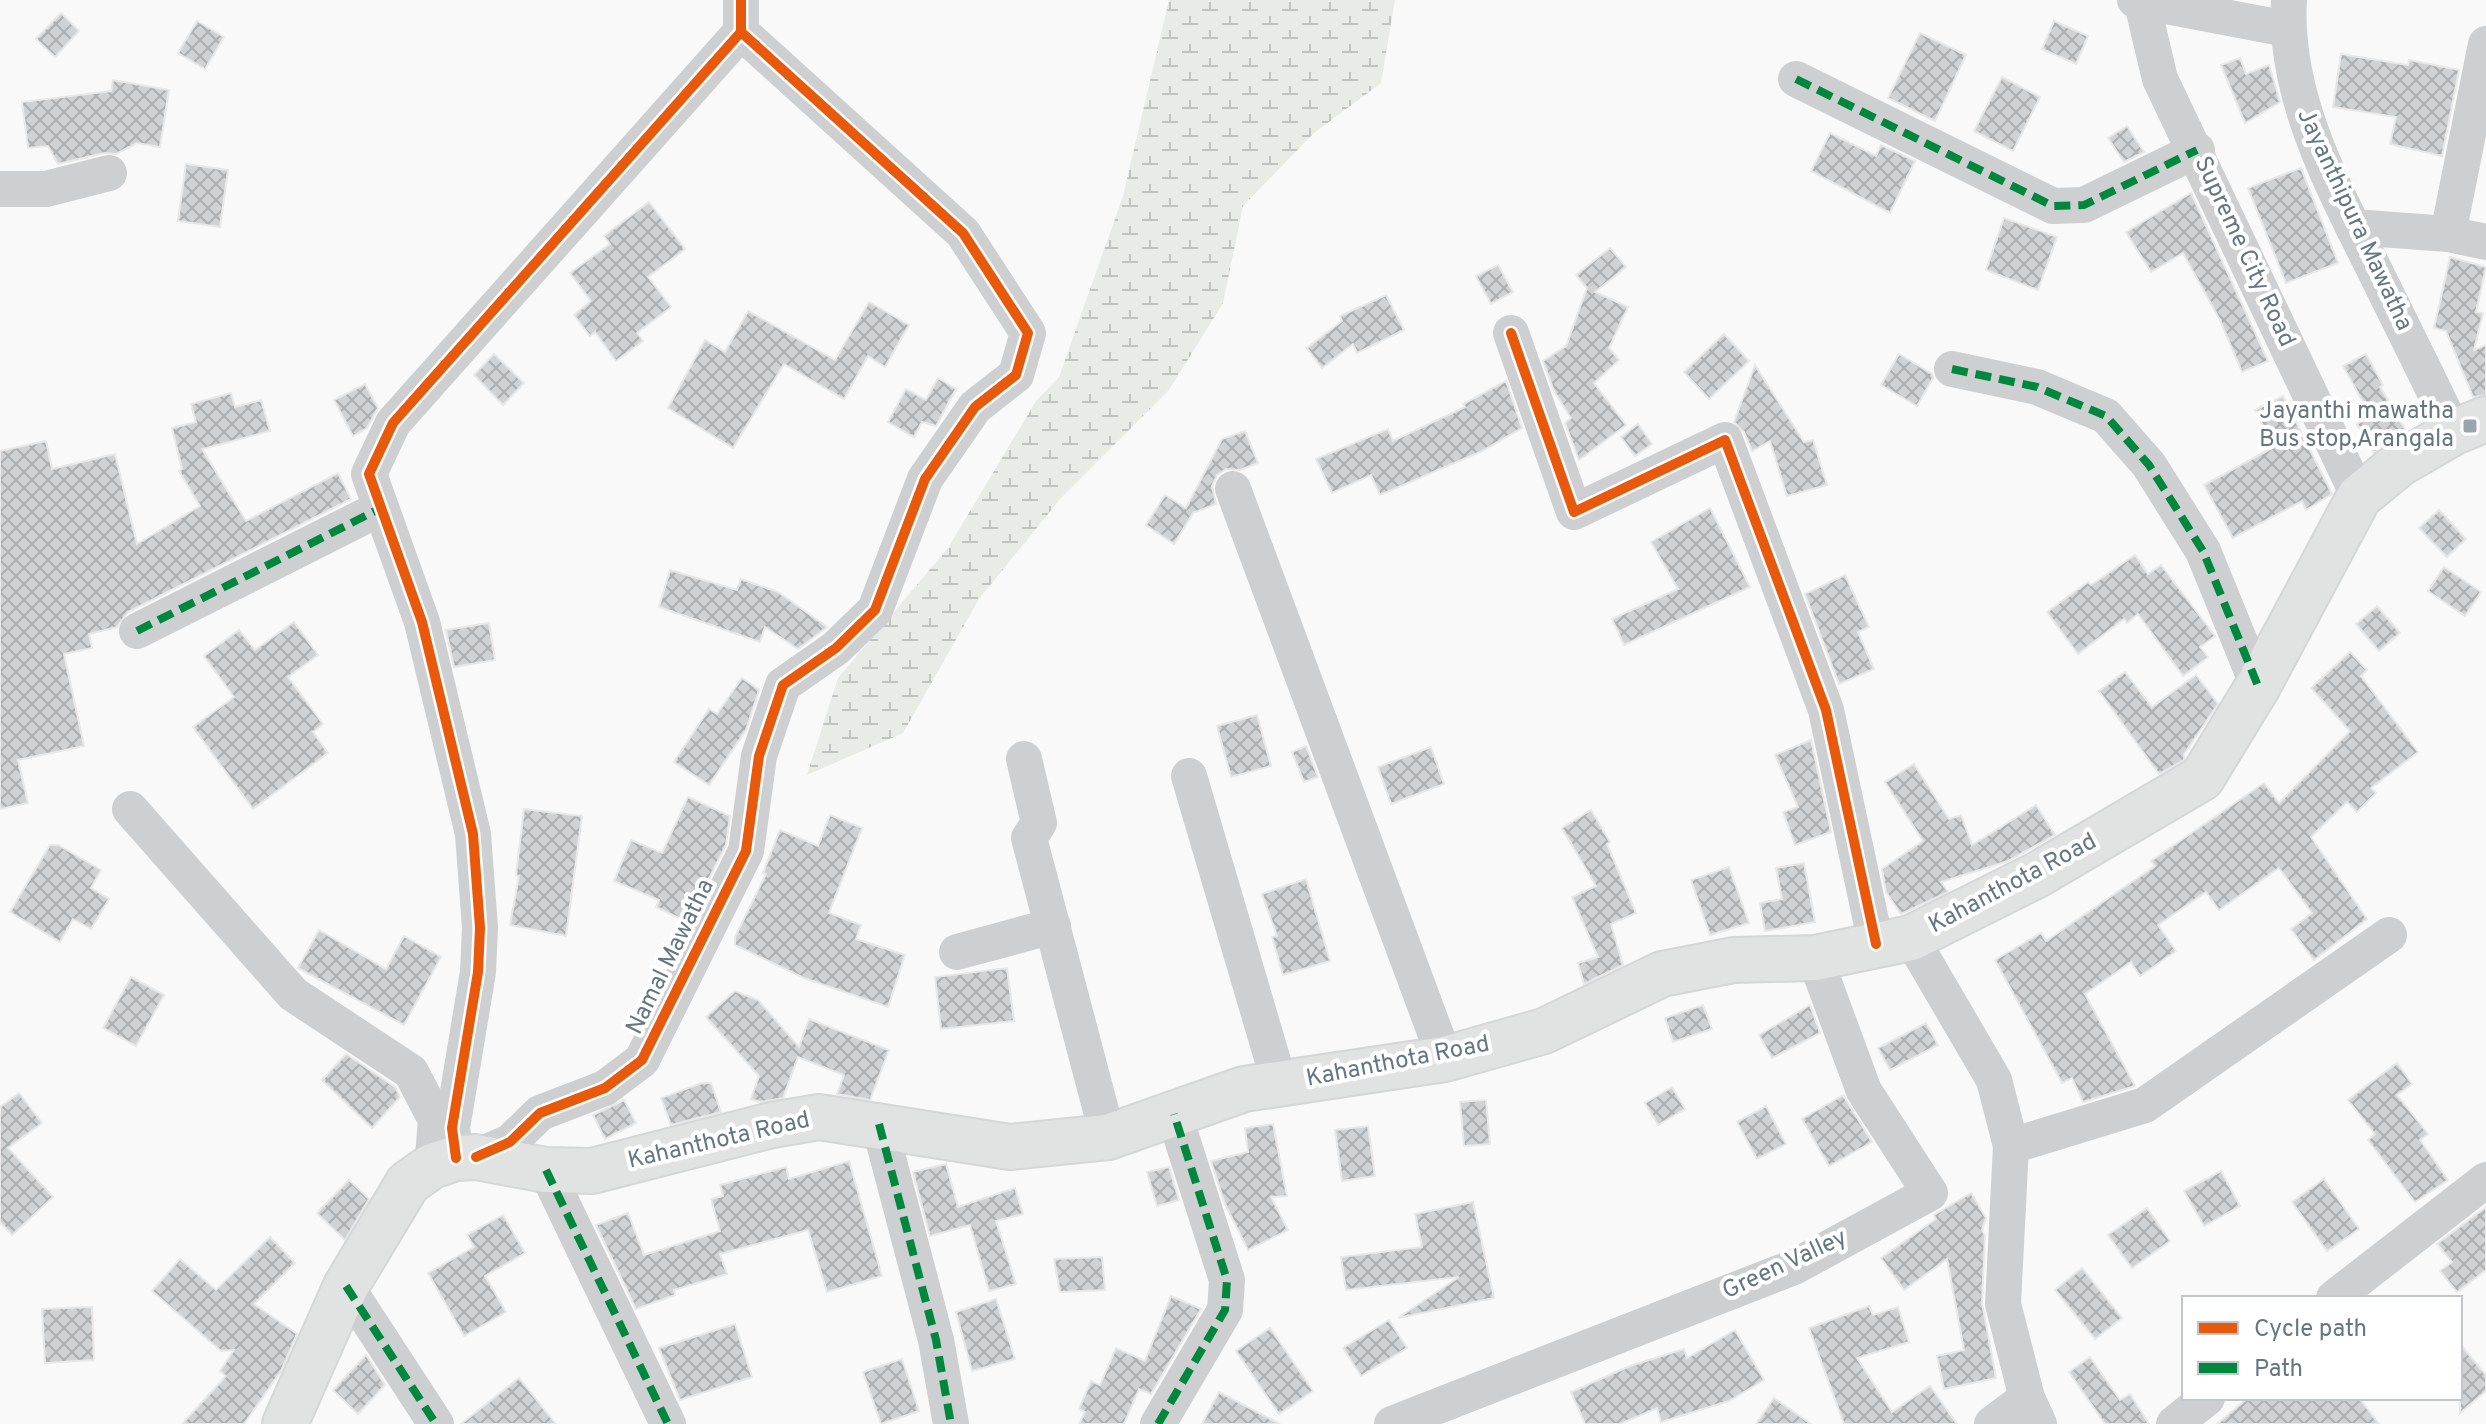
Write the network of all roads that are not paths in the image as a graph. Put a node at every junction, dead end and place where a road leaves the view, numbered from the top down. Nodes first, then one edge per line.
1 (2138, 2) edge
2 (2288, 14) edge
3 (741, 16) edge
4 (2486, 44) edge
5 (1796, 79) dead end
6 (2197, 150) junction
7 (109, 173) dead end
8 (0, 189) edge
9 (2353, 227) junction
10 (2448, 234) junction
11 (2486, 242) edge
12 (1511, 333) dead end
13 (1952, 369) dead end
14 (2470, 426) edge
15 (1233, 489) dead end
16 (2359, 497) junction
17 (379, 509) junction
18 (137, 631) dead end
19 (2258, 686) junction
20 (1024, 759) dead end
21 (1189, 776) dead end
22 (130, 809) dead end
23 (1053, 926) junction
24 (2389, 935) dead end
25 (1893, 941) junction
26 (957, 952) dead end
27 (1815, 958) junction
28 (1445, 1059) junction
29 (1280, 1085) junction
30 (1174, 1114) junction
31 (879, 1124) junction
32 (1108, 1137) junction
33 (2011, 1146) junction
34 (455, 1160) junction
35 (546, 1170) junction
36 (2486, 1180) edge
37 (346, 1286) junction
38 (2337, 1296) edge
39 (2204, 1400) edge
40 (2033, 1411) edge
41 (285, 1424) edge
42 (436, 1424) edge
43 (668, 1424) edge
44 (951, 1424) edge
45 (1158, 1424) edge
46 (1392, 1424) edge
47 (1992, 1424) edge
48 (2174, 1424) edge

1 - 2 street
1 - 6 street, Supreme City Road
2 - 9 street, Jayanthipura Mawatha
3 - 17 street
3 - 34 street, Namal Mawatha
4 - 10 street
5 - 6 street
6 - 16 street, Supreme City Road
7 - 8 street
9 - 10 street
9 - 14 street, Jayanthipura Mawatha
10 - 11 street
12 - 25 street
13 - 19 street
14 - 16 main road, Kahanthota Road
15 - 28 street
16 - 19 main road, Kahanthota Road
17 - 18 street
17 - 34 street
19 - 25 main road, Kahanthota Road
20 - 23 street
21 - 29 street
22 - 34 street
23 - 26 street
23 - 32 street
24 - 33 street
25 - 27 main road, Kahanthota Road
25 - 33 street
27 - 28 main road, Kahanthota Road
27 - 46 street, Green Valley
28 - 29 main road, Kahanthota Road
29 - 30 main road, Kahanthota Road
30 - 32 main road, Kahanthota Road
30 - 45 street
31 - 32 main road, Kahanthota Road
31 - 35 main road, Kahanthota Road
31 - 44 street
33 - 40 street
34 - 35 main road, Kahanthota Road
34 - 37 main road
35 - 43 street
36 - 38 street
37 - 41 main road
37 - 42 street
39 - 48 street
40 - 47 street

